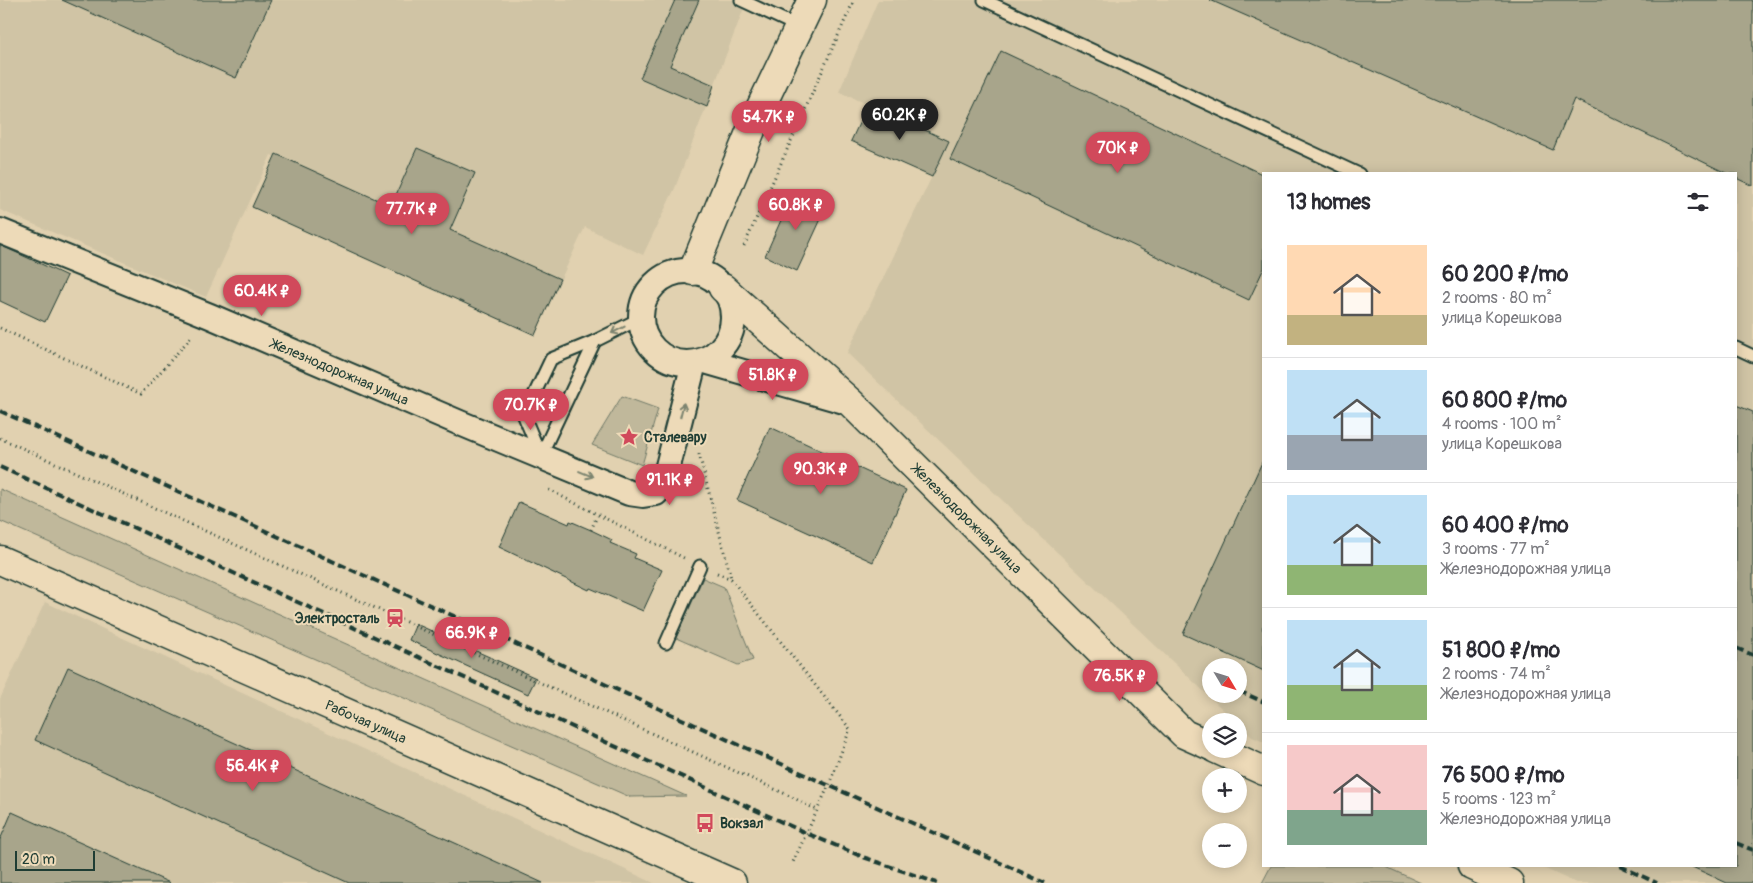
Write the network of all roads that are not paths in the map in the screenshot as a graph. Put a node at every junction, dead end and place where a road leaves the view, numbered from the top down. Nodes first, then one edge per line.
1 (741, 0) edge
2 (812, 0) edge
3 (984, 0) edge
4 (799, 27) junction
5 (1355, 172) edge
6 (0, 231) edge
7 (693, 271) junction
8 (724, 288) junction
9 (641, 318) junction
10 (595, 341) junction
11 (1737, 348) edge
12 (1753, 356) edge
13 (699, 362) junction
14 (851, 403) junction
15 (541, 455) junction
16 (0, 560) edge
17 (700, 566) road end
18 (666, 643) dead end
19 (1202, 742) edge
20 (1237, 758) edge
21 (1262, 769) edge
22 (1474, 867) edge
23 (732, 883) edge
24 (1508, 883) edge

1 - 4 lane
2 - 4 street
3 - 5 lane
4 - 7 street
6 - 15 street, Железнодорожная улица
7 - 8 street
7 - 9 street
8 - 13 street
8 - 14 street, Железнодорожная улица
9 -> 10 lane
9 - 13 street
10 - 15 lane
10 - 15 lane
11 - 12 lane
13 - 14 street
15 -> 13 street, Железнодорожная улица
14 - 19 street, Железнодорожная улица
16 - 23 street, Рабочая улица
17 - 18 lane
20 - 21 street
22 - 24 street

